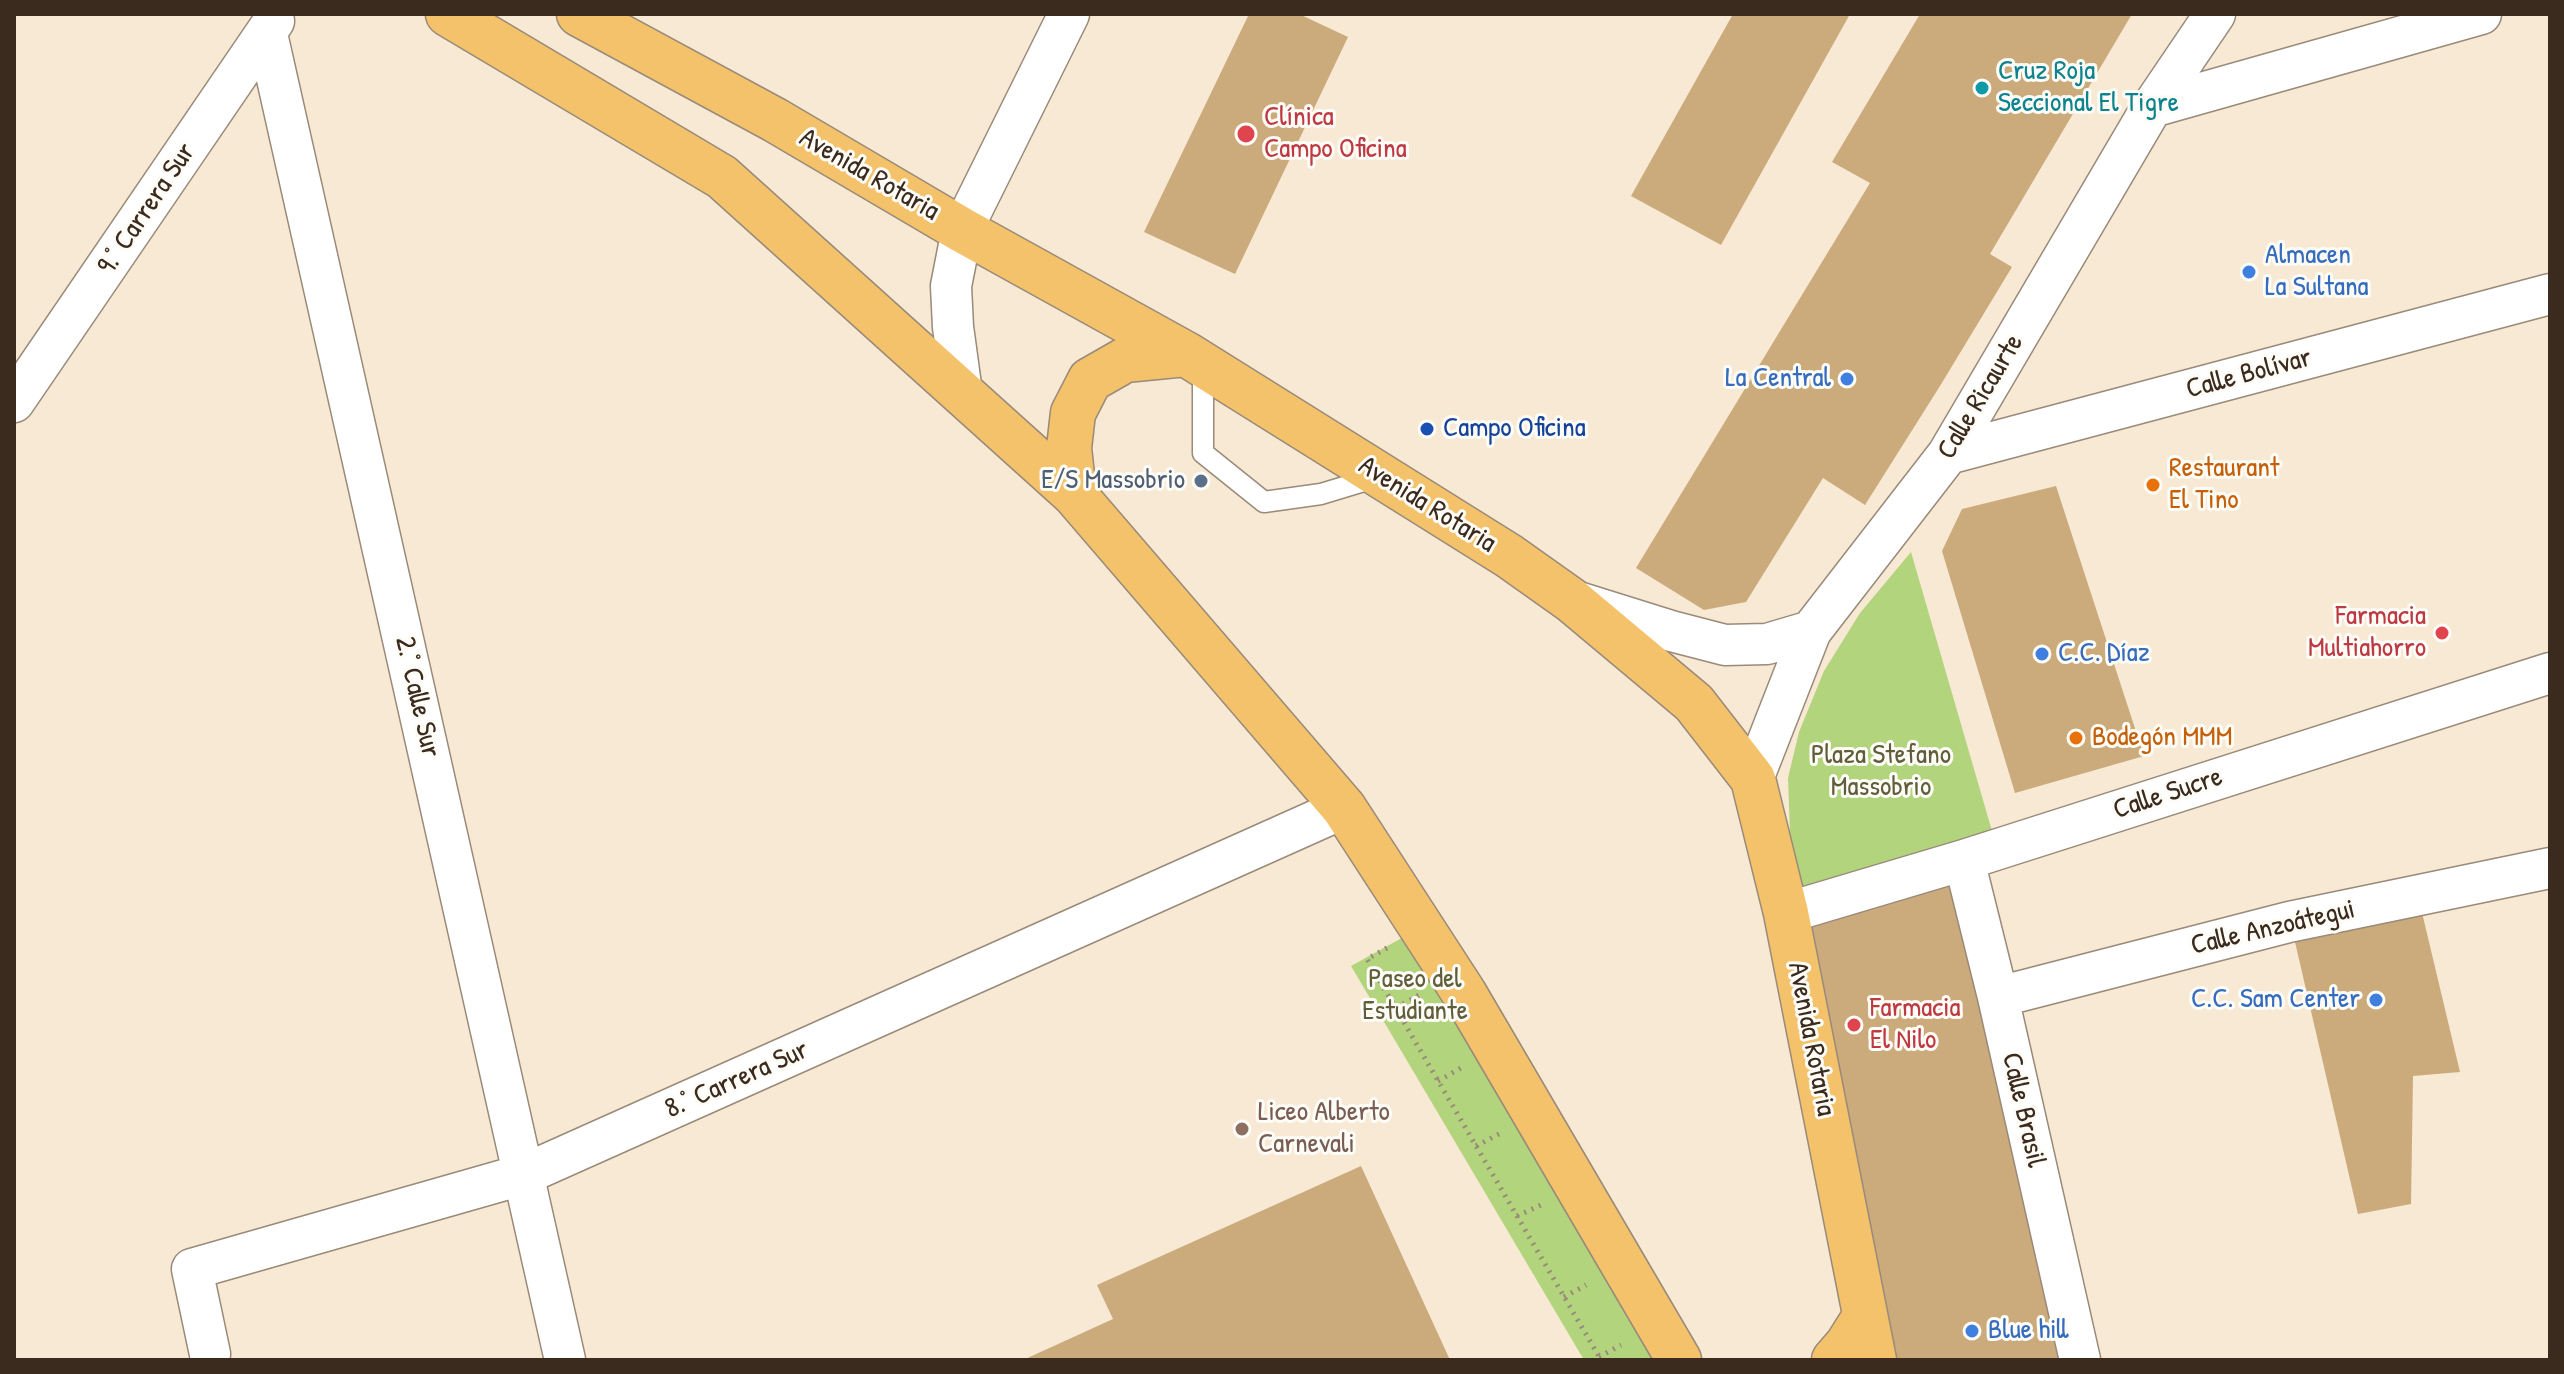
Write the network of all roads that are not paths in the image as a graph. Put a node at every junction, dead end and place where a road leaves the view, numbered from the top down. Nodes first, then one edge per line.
1 (448, 14) edge
2 (579, 14) edge
3 (1069, 14) edge
4 (2215, 14) edge
5 (2481, 14) edge
6 (272, 24) edge
7 (2152, 107) junction
8 (962, 230) junction
9 (2550, 294) edge
10 (1194, 359) junction
11 (962, 393) junction
12 (14, 402) edge
13 (1948, 454) junction
14 (1381, 475) junction
15 (1074, 494) junction
16 (1571, 600) junction
17 (1811, 631) junction
18 (2550, 673) edge
19 (1753, 779) junction
20 (1344, 808) junction
21 (1964, 860) junction
22 (2550, 868) edge
23 (1786, 913) junction
24 (1998, 997) junction
25 (525, 1174) junction
26 (1864, 1318) junction
27 (210, 1354) dead end
28 (565, 1360) edge
29 (1679, 1360) edge
30 (1834, 1360) edge
31 (1874, 1360) edge
32 (2080, 1360) edge

1 - 11 highway
2 - 8 highway, Avenida Rotaria
3 - 8 street
4 - 7 street, Calle Ricaurte
5 - 7 street
6 - 12 street, 9.° Carrera Sur
6 - 25 street, 2.° Calle Sur
7 - 13 street, Calle Ricaurte
8 - 10 highway, Avenida Rotaria
8 - 11 street
9 - 13 street, Calle Bolívar
10 - 14 highway, Avenida Rotaria
10 - 14 lane
10 - 15 highway
11 - 15 highway
13 - 17 street, Calle Ricaurte
14 - 16 highway, Avenida Rotaria
15 - 20 highway
16 - 17 street
16 - 19 highway, Avenida Rotaria
17 - 19 street, Calle Ricaurte
18 - 21 street, Calle Sucre
19 - 23 highway, Avenida Rotaria
20 - 25 street, 8.° Carrera Sur
20 - 29 highway
21 - 23 street, Calle Sucre
21 - 24 street, Calle Brasil
22 - 24 street, Calle Anzoátegui
23 - 26 highway, Avenida Rotaria
24 - 32 street, Calle Brasil
25 - 27 street, 8.° Carrera Sur
25 - 28 street, 2.° Calle Sur
26 - 30 highway
26 - 31 highway, Avenida Rotaria

